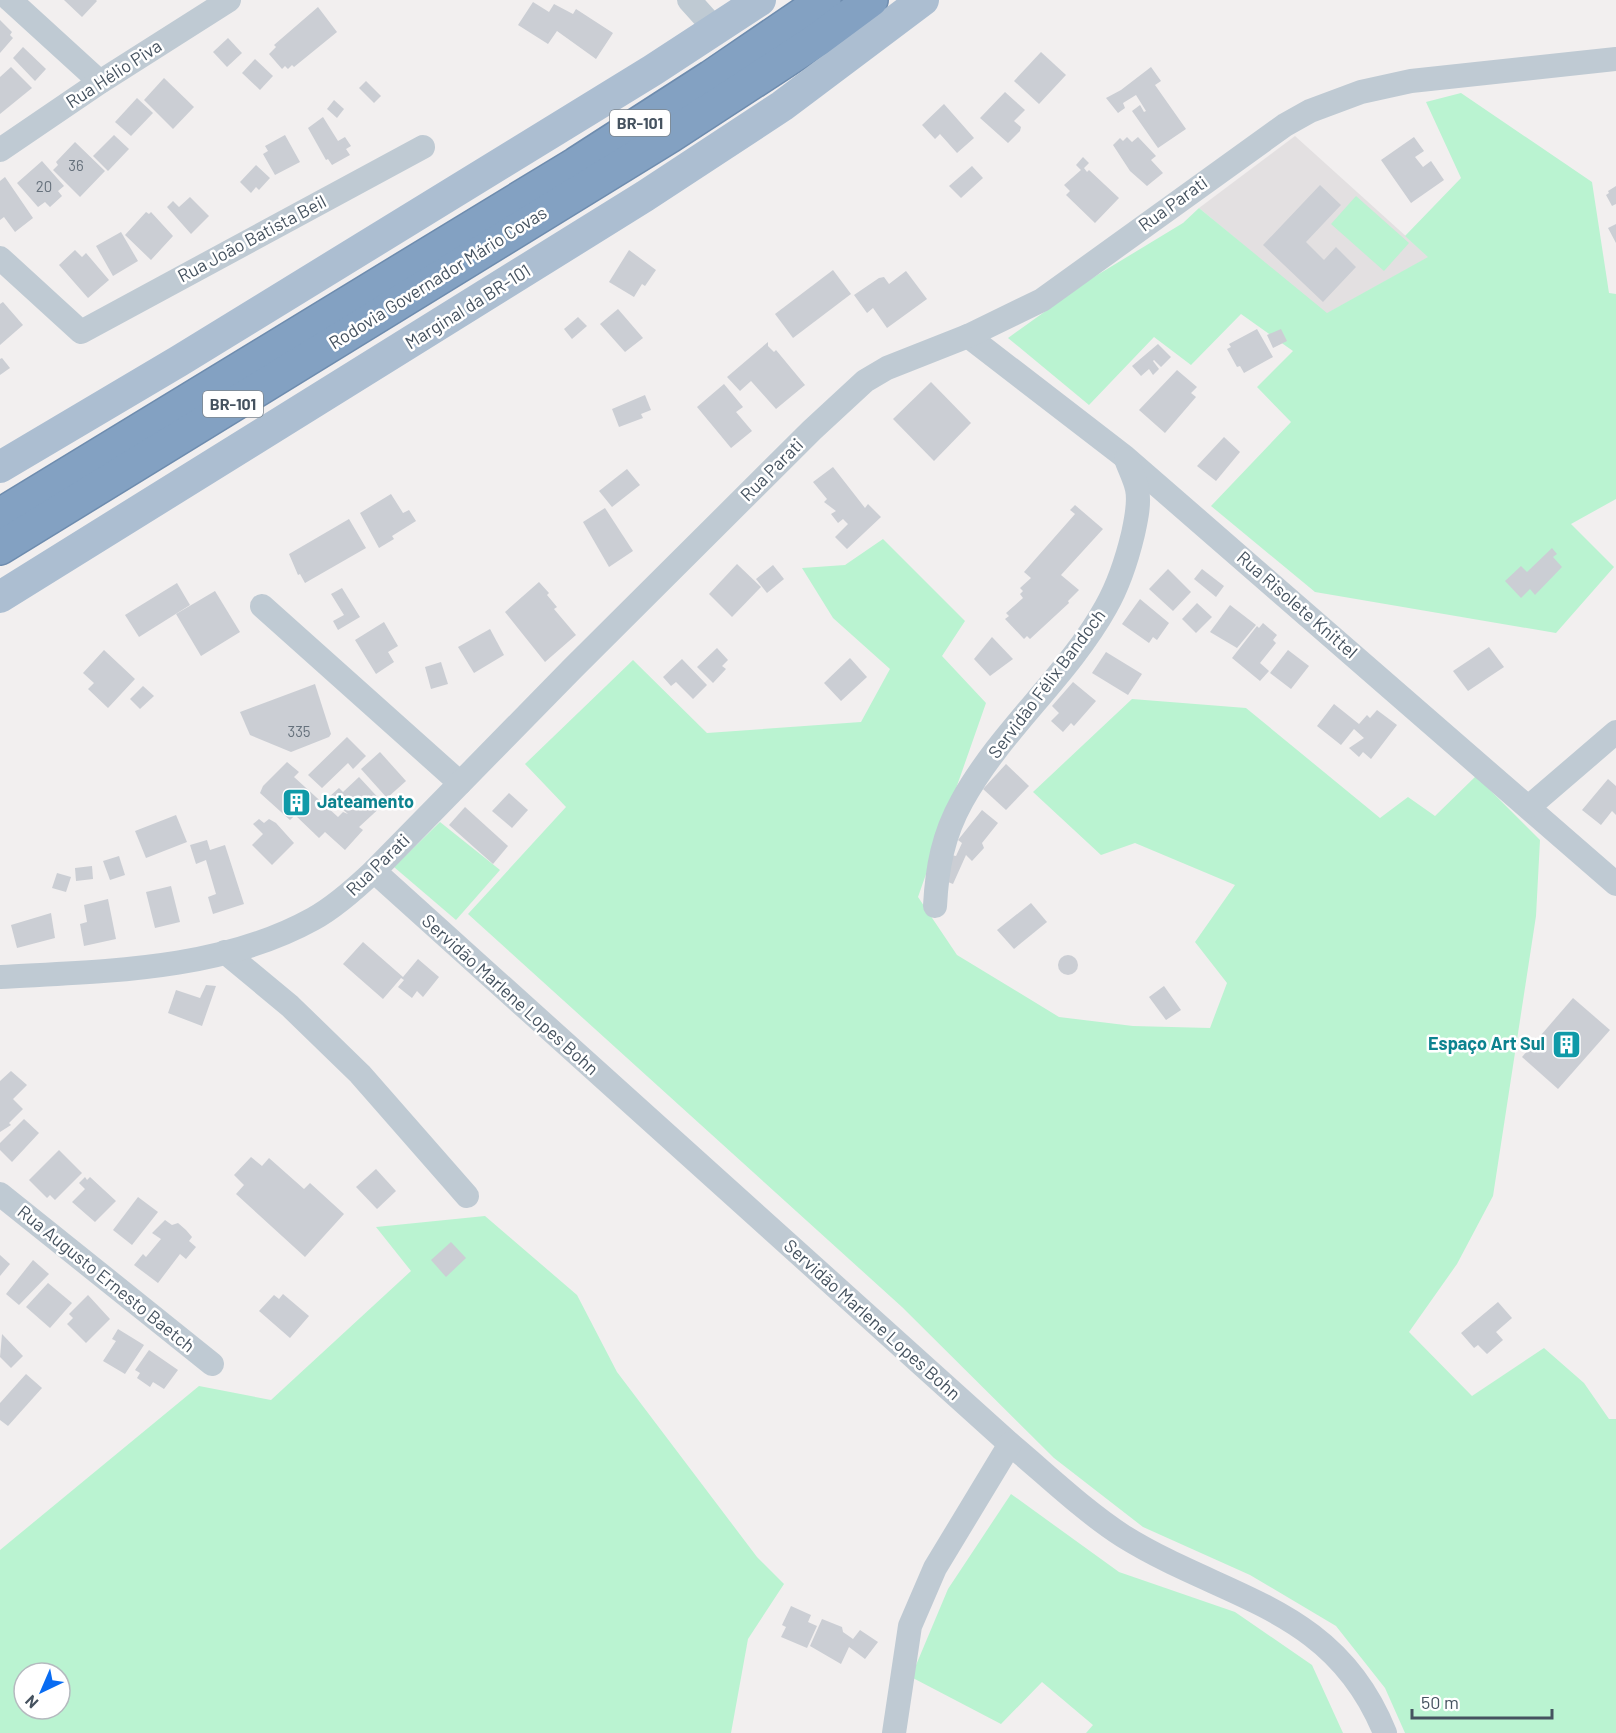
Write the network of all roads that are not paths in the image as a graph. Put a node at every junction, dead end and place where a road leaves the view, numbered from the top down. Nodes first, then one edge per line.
1 (10, 0) edge
2 (229, 0) edge
3 (689, 0) edge
4 (760, 0) edge
5 (824, 0) edge
6 (871, 0) edge
7 (923, 0) edge
8 (716, 30) junction
9 (1616, 59) edge
10 (100, 82) junction
11 (423, 147) dead end
12 (0, 150) edge
13 (0, 258) edge
14 (968, 336) junction
15 (1125, 457) junction
16 (0, 467) edge
17 (0, 515) edge
18 (0, 548) edge
19 (0, 597) edge
20 (262, 606) dead end
21 (1616, 732) edge
22 (460, 783) junction
23 (1530, 806) junction
24 (374, 872) junction
25 (1616, 884) edge
26 (934, 906) dead end
27 (225, 952) junction
28 (0, 977) edge
29 (0, 1194) edge
30 (467, 1196) dead end
31 (212, 1364) dead end
32 (1010, 1444) junction
33 (894, 1733) edge
34 (1385, 1733) edge

1 - 10 street
2 - 10 street, Rua Hélio Piva
3 - 8 street
4 - 8 main road
5 - 17 highway, Rodovia Governador Mário Covas / BR-101
6 - 18 highway, Rodovia Governador Mário Covas / BR-101
7 - 19 main road, Marginal da BR-101
8 - 16 main road
9 - 14 street, Rua Parati
10 - 12 street, Rua Hélio Piva
11 - 13 street, Rua João Batista Beil
14 - 15 street, Rua Risolete Knittel
14 - 22 street, Rua Parati
15 - 23 street, Rua Risolete Knittel
15 - 26 street, Servidão Félix Bandoch
20 - 22 street
21 - 23 street
22 - 24 street, Rua Parati
23 - 25 street, Rua Risolete Knittel
24 - 27 street, Rua Parati
24 - 32 street, Servidão Marlene Lopes Bohn
27 - 28 street, Rua Parati
27 - 30 street
29 - 31 street, Rua Augusto Ernesto Baetch
32 - 33 street
32 - 34 street, Servidão Marlene Lopes Bohn

